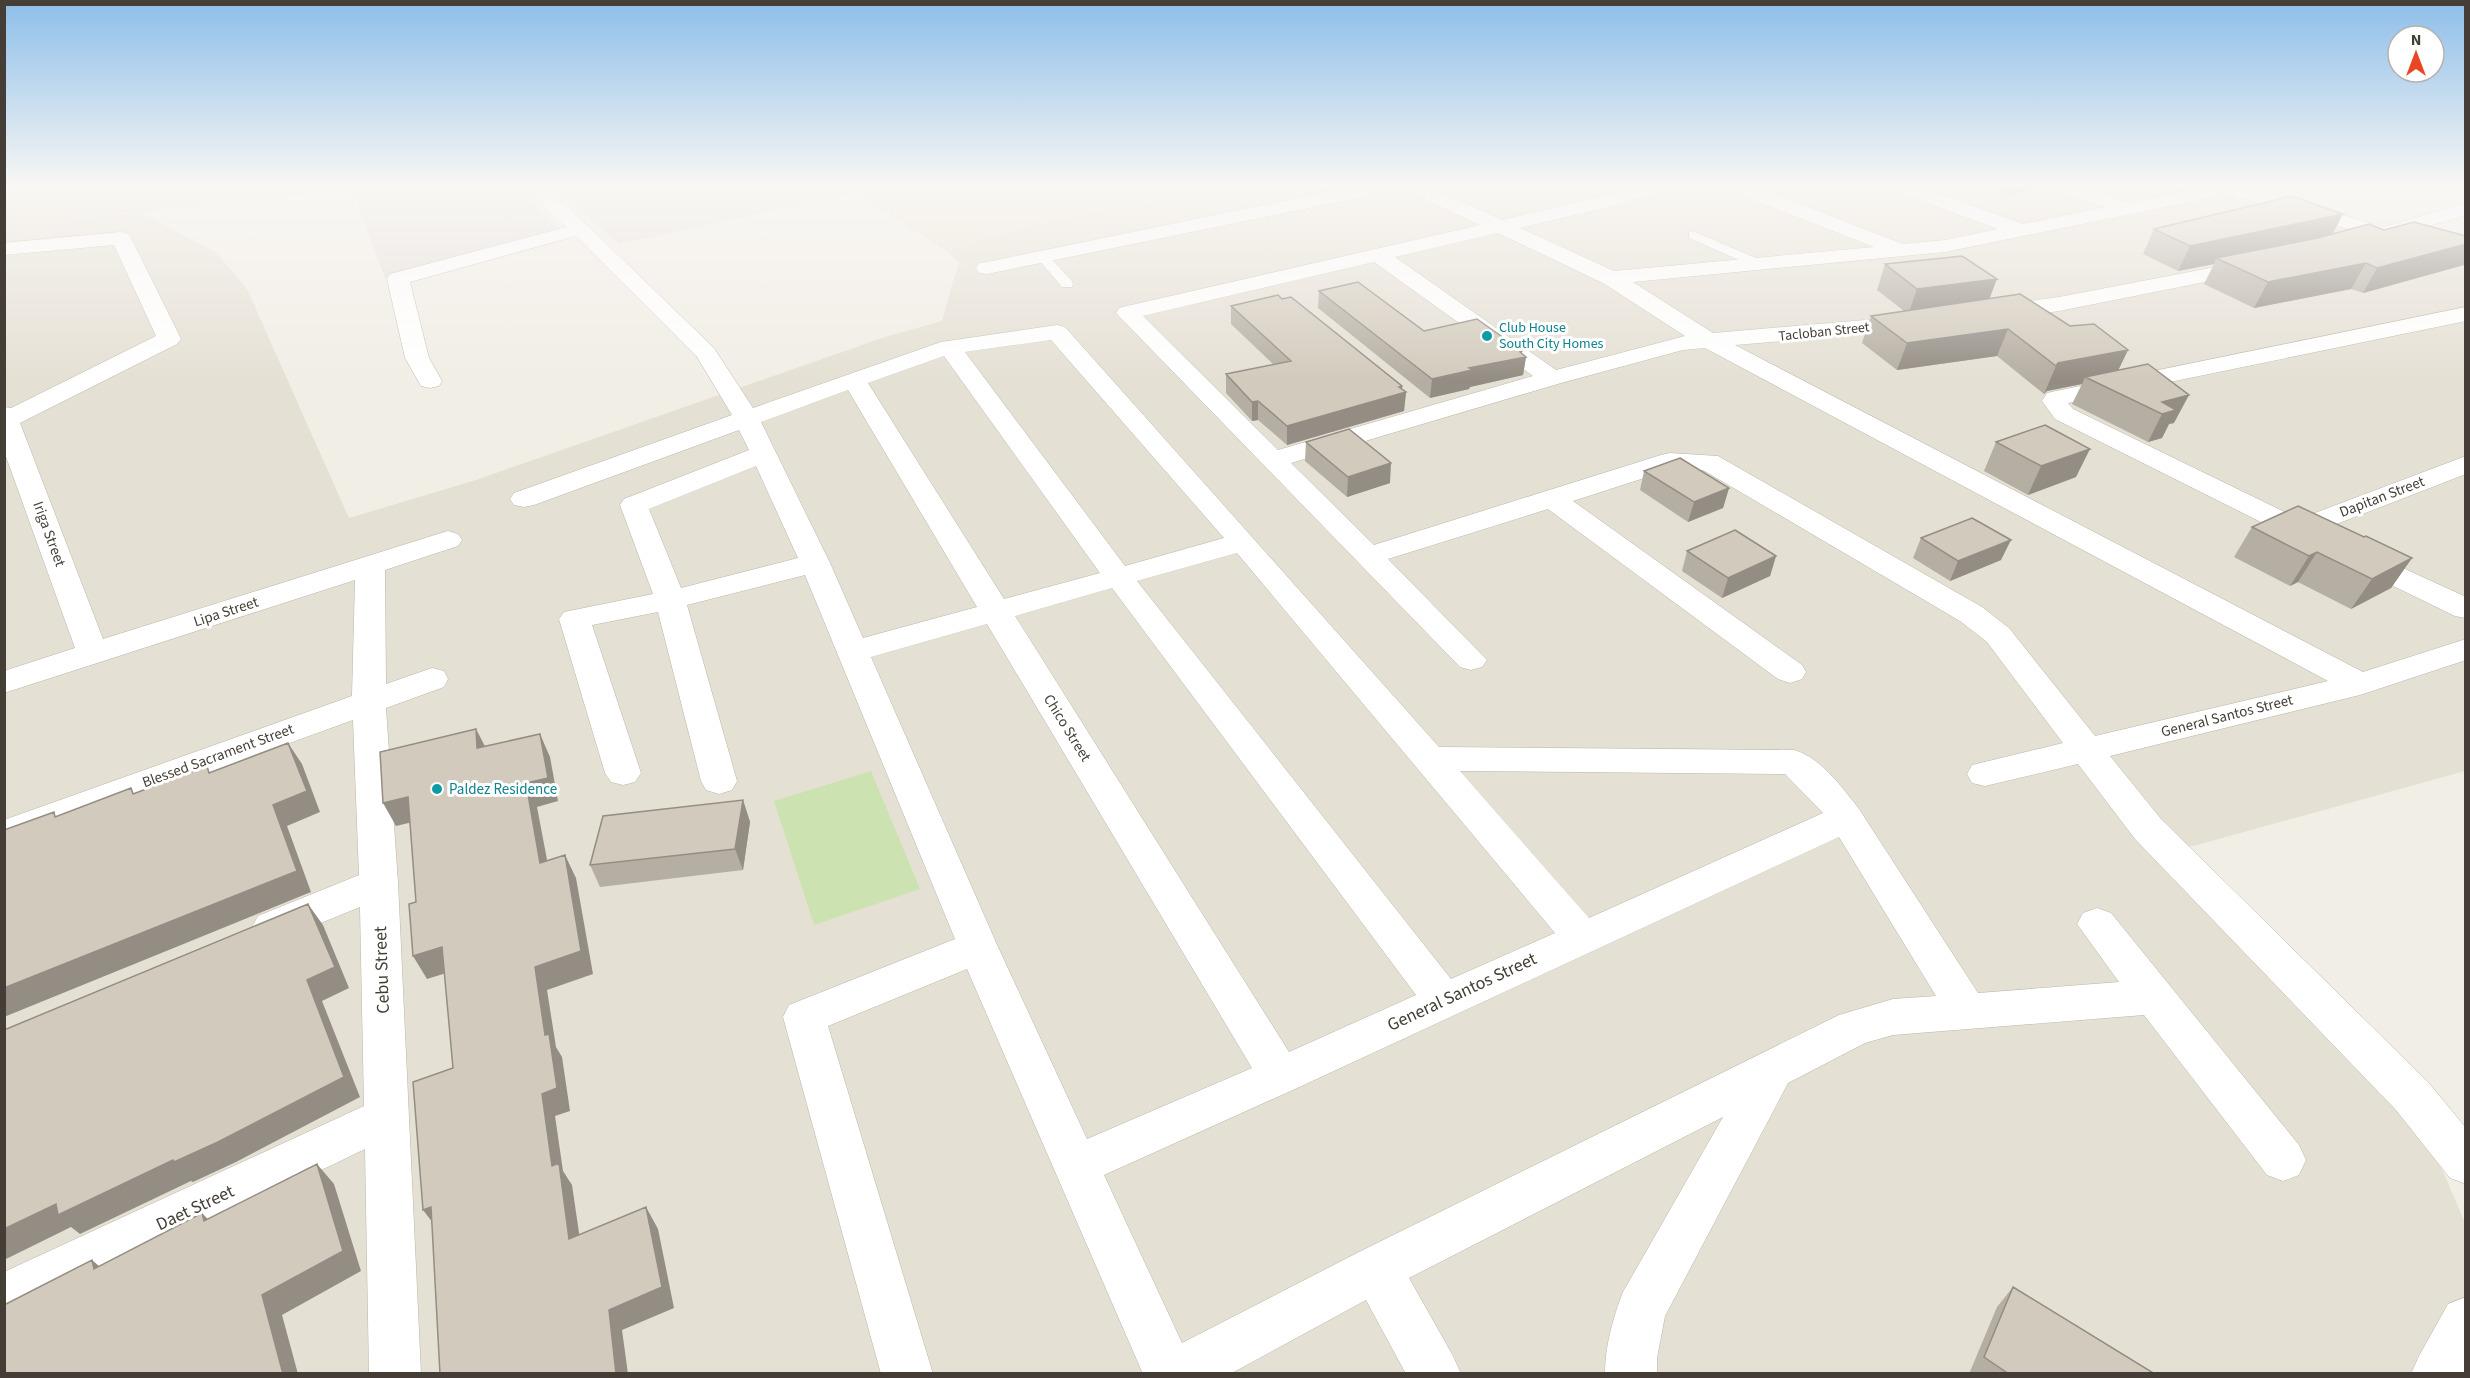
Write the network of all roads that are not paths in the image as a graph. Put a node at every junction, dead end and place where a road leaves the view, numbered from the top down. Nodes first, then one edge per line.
1 (127, 251) edge
2 (499, 251) edge
3 (603, 251) edge
4 (1065, 251) edge
5 (1389, 251) edge
6 (1556, 251) edge
7 (1729, 251) edge
8 (1901, 251) edge
9 (2447, 251) edge
10 (1377, 254) junction
11 (1042, 256) junction
12 (2466, 257) edge
13 (2269, 262) edge
14 (1761, 265) junction
15 (987, 268) dead end
16 (1611, 278) junction
17 (1265, 280) junction
18 (1067, 284) dead end
19 (1293, 302) edge
20 (2466, 314) edge
21 (1977, 316) edge
22 (1930, 321) edge
23 (1709, 341) junction
24 (949, 347) junction
25 (1552, 378) junction
26 (854, 379) junction
27 (430, 381) dead end
28 (6, 417) edge
29 (746, 417) junction
30 (763, 454) junction
31 (1274, 460) junction
32 (2466, 464) edge
33 (1551, 498) junction
34 (524, 499) dead end
35 (2298, 530) junction
36 (448, 540) dead end
37 (1243, 542) junction
38 (1369, 556) junction
39 (815, 563) junction
40 (370, 566) junction
41 (1119, 576) junction
42 (670, 600) junction
43 (2466, 609) edge
44 (995, 611) junction
45 (2466, 648) edge
46 (854, 651) junction
47 (93, 654) junction
48 (1471, 660) dead end
49 (1790, 672) dead end
50 (432, 679) dead end
51 (4, 682) edge
52 (2360, 684) junction
53 (369, 701) junction
54 (2085, 751) junction
55 (1430, 759) junction
56 (622, 773) dead end
57 (1985, 774) dead end
58 (719, 781) dead end
59 (1846, 818) junction
60 (4, 834) edge
61 (379, 883) junction
62 (2097, 924) dead end
63 (1582, 937) junction
64 (236, 942) edge
65 (978, 947) junction
66 (2155, 997) junction
67 (1443, 1000) junction
68 (1967, 1011) junction
69 (1773, 1070) junction
70 (1280, 1076) junction
71 (386, 1117) junction
72 (2283, 1160) dead end
73 (2466, 1163) edge
74 (1077, 1165) junction
75 (1376, 1269) junction
76 (4, 1298) edge
77 (2466, 1322) edge
78 (395, 1374) edge
79 (907, 1374) edge
80 (1170, 1374) edge
81 (1176, 1374) edge
82 (1435, 1374) edge
83 (1631, 1374) edge
84 (2437, 1374) edge

1 - 28 street
2 - 27 street
3 - 29 street
4 - 11 street
5 - 10 street
6 - 16 street
7 - 14 lane
8 - 14 street
9 - 12 street
10 - 17 street
10 - 25 street
11 - 15 street
11 - 18 lane
13 - 21 street
14 - 16 street
16 - 23 street
17 - 19 street
17 - 31 street
20 - 35 street
22 - 23 street, Tacloban Street
23 - 25 street, Tacloban Street
23 - 52 street
24 - 26 street
24 - 37 street
24 - 41 street
25 - 31 street, Tacloban Street
26 - 29 street
26 - 44 street, Chico Street
28 - 47 street, Iriga Street
29 - 30 street
29 - 34 street
30 - 39 street
30 - 42 street
31 - 38 street
32 - 35 street, Dapitan Street
33 - 38 street
33 - 49 street
33 - 54 street
35 - 43 street
36 - 40 street, Lipa Street
37 - 41 street
37 - 55 street
38 - 48 street
39 - 42 street
39 - 46 street
40 - 47 street, Lipa Street
40 - 53 street, Cebu Street
41 - 44 street
41 - 67 street
42 - 56 street
42 - 58 street
44 - 46 street
44 - 70 street, Chico Street
45 - 52 street, General Santos Street
46 - 65 street
47 - 51 street, Lipa Street
50 - 53 street, Blessed Sacrament Street
52 - 54 street, General Santos Street
53 - 60 street, Blessed Sacrament Street
53 - 61 street, Cebu Street
54 - 57 street, General Santos Street
54 - 73 street
55 - 59 street
55 - 63 street
59 - 63 street, General Santos Street
59 - 68 street
61 - 64 street
61 - 71 street, Cebu Street
62 - 66 street
63 - 67 street, General Santos Street
65 - 74 street
65 - 79 street
66 - 68 street
66 - 72 street
67 - 70 street, General Santos Street
68 - 69 street
69 - 75 street
69 - 83 street
70 - 74 street, General Santos Street
71 - 76 street, Daet Street
71 - 78 street, Cebu Street
74 - 80 street
75 - 81 street
75 - 82 street
77 - 84 street

